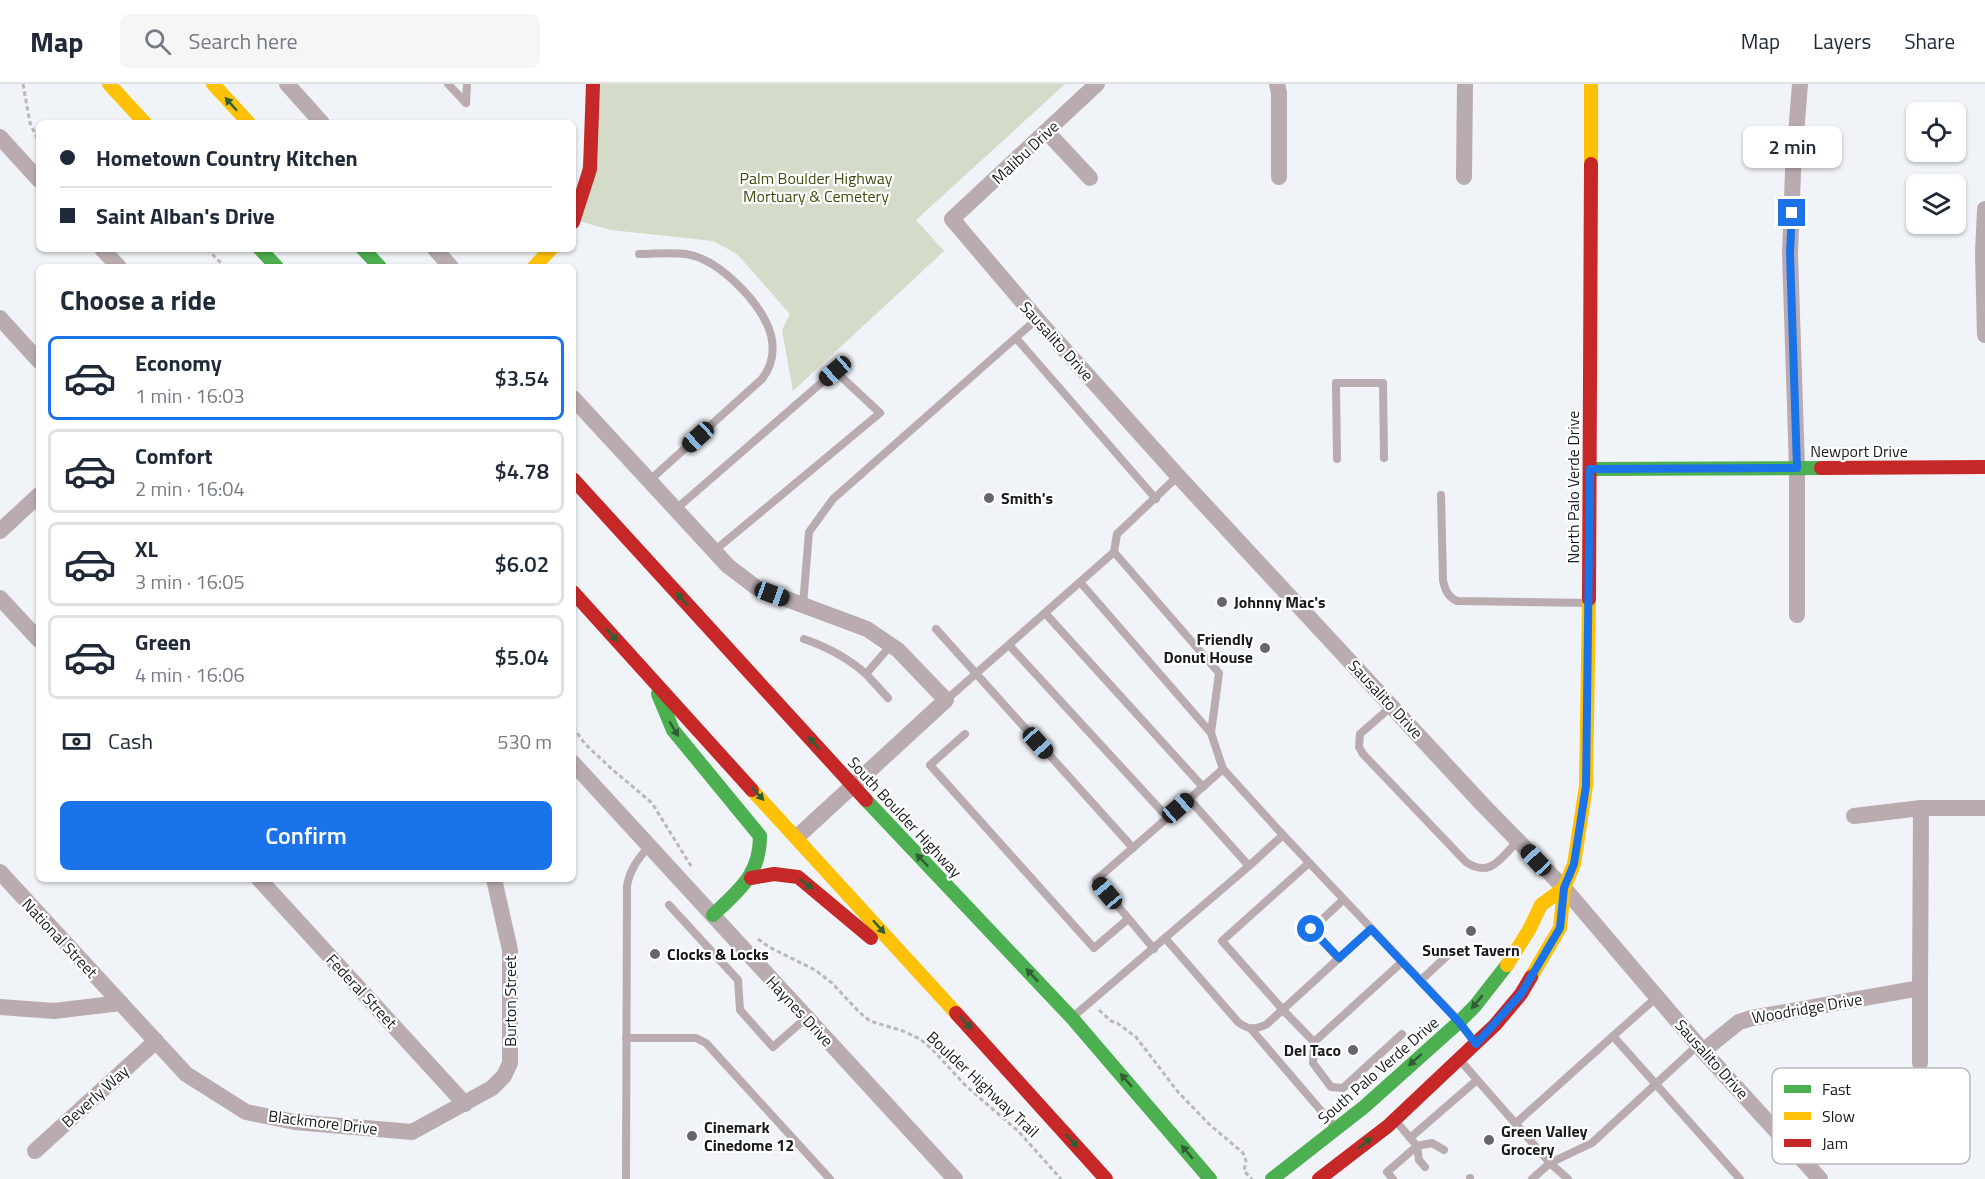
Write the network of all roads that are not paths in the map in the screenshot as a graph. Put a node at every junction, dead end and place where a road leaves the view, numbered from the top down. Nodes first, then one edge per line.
1 (109, 84) edge
2 (213, 84) edge
3 (287, 84) edge
4 (448, 84) edge
5 (467, 84) edge
6 (593, 84) edge
7 (1097, 84) edge
8 (1277, 84) edge
9 (1465, 84) edge
10 (1591, 84) edge
11 (1800, 84) edge
12 (142, 120) edge
13 (246, 120) edge
14 (319, 120) edge
15 (1047, 132) junction
16 (0, 137) edge
17 (36, 177) edge
18 (1279, 177) dead end
19 (1464, 177) dead end
20 (1090, 178) dead end
21 (1985, 209) edge
22 (576, 213) edge
23 (952, 219) joint
24 (105, 252) edge
25 (263, 252) edge
26 (366, 252) edge
27 (438, 252) edge
28 (548, 252) edge
29 (639, 254) dead end
30 (115, 264) edge
31 (274, 264) edge
32 (377, 264) edge
33 (448, 264) edge
34 (537, 264) edge
35 (0, 318) edge
36 (1037, 320) junction
37 (1985, 335) edge
38 (1016, 338) junction
39 (36, 358) edge
40 (576, 401) edge
41 (1337, 459) dead end
42 (1384, 459) dead end
43 (1985, 467) edge
44 (1797, 468) junction
45 (1590, 469) junction
46 (1178, 476) junction
47 (650, 480) junction
48 (576, 482) edge
49 (1441, 495) dead end
50 (36, 498) edge
51 (1156, 499) junction
52 (676, 509) junction
53 (0, 531) edge
54 (714, 551) junction
55 (1114, 552) junction
56 (1080, 582) junction
57 (576, 595) edge
58 (0, 598) edge
59 (1589, 603) junction
60 (803, 605) junction
61 (1045, 613) junction
62 (1797, 615) dead end
63 (936, 628) dead end
64 (36, 637) edge
65 (804, 639) dead end
66 (891, 645) junction
67 (1009, 645) junction
68 (866, 674) junction
69 (975, 674) junction
70 (650, 676) junction
71 (888, 698) dead end
72 (946, 700) junction
73 (1392, 706) junction
74 (1211, 733) junction
75 (964, 734) dead end
76 (576, 766) edge
77 (1223, 769) junction
78 (853, 786) junction
79 (1203, 788) junction
80 (1189, 799) junction
81 (1921, 808) junction
82 (1985, 808) edge
83 (1854, 816) dead end
84 (1168, 818) junction
85 (1283, 835) junction
86 (797, 837) junction
87 (1518, 841) junction
88 (649, 846) junction
89 (1133, 848) junction
90 (1309, 863) junction
91 (1249, 866) junction
92 (0, 872) edge
93 (751, 878) junction
94 (262, 882) edge
95 (495, 882) edge
96 (1564, 888) junction
97 (1343, 900) junction
98 (669, 905) dead end
99 (713, 915) junction
100 (1128, 919) junction
101 (1371, 929) junction
102 (1165, 938) junction
103 (1154, 949) junction
104 (1448, 955) dead end
105 (1339, 958) junction
106 (1402, 962) junction
107 (927, 980) junction
108 (1420, 981) junction
109 (1920, 988) junction
110 (1657, 997) junction
111 (121, 1003) junction
112 (0, 1006) edge
113 (1283, 1010) junction
114 (806, 1018) junction
115 (1072, 1018) junction
116 (1459, 1022) junction
117 (1251, 1029) junction
118 (1402, 1034) dead end
119 (1613, 1036) junction
120 (626, 1038) junction
121 (156, 1041) junction
122 (1314, 1042) junction
123 (1476, 1044) junction
124 (1701, 1048) junction
125 (1459, 1059) junction
126 (1920, 1063) dead end
127 (1478, 1080) junction
128 (1656, 1085) junction
129 (465, 1104) junction
130 (1395, 1119) junction
131 (1515, 1123) junction
132 (1772, 1126) edge
133 (1336, 1128) junction
134 (1410, 1138) junction
135 (1417, 1146) junction
136 (1444, 1150) dead end
137 (35, 1151) dead end
138 (1550, 1163) junction
139 (1806, 1164) edge
140 (1425, 1167) dead end
141 (626, 1179) edge
142 (830, 1179) edge
143 (955, 1179) edge
144 (1106, 1179) edge
145 (1210, 1179) edge
146 (1272, 1179) edge
147 (1319, 1179) edge
148 (1393, 1179) edge
149 (1532, 1179) edge
150 (1568, 1179) edge
151 (1740, 1179) edge
152 (1820, 1179) edge

1 - 12 main road
13 -> 2 main road
3 - 14 street
4 - 5 lane
6 - 22 main road
7 - 15 street, Malibu Drive
8 - 18 street
9 - 19 street
10 - 45 main road, North Palo Verde Drive
11 - 44 street
15 - 20 street
15 - 23 street, Malibu Drive
16 - 17 street
21 - 37 street
23 - 36 street, Sausalito Drive
24 - 30 street
25 - 31 main road
26 - 32 main road
27 - 33 street
28 - 34 main road
29 - 47 lane
35 - 39 street
36 - 38 lane
36 - 46 street, Sausalito Drive
38 - 51 lane
38 - 60 lane
40 - 47 street
41 - 42 lane
43 - 44 main road, Newport Drive
44 - 45 main road, Newport Drive
44 - 62 street
45 - 59 main road, North Palo Verde Drive
46 - 51 lane
46 - 73 street, Sausalito Drive
47 - 52 street
78 -> 48 main road, South Boulder Highway
49 - 59 lane
50 - 53 street
51 - 55 lane
52 - 54 street
52 - 54 lane
54 - 60 street
55 - 56 lane
55 - 74 lane
56 - 61 lane
56 - 74 lane
57 -> 70 main road
58 - 64 street
59 - 96 main road, North Palo Verde Drive
60 - 66 street
61 - 67 lane
61 - 79 lane
63 - 69 lane
65 - 68 lane
66 - 68 lane
66 - 72 street
67 - 69 lane
67 - 84 lane
68 - 71 lane
69 - 72 lane
69 - 89 lane
70 -> 86 main road
70 -> 93 main road
72 - 78 street
73 - 87 street, Sausalito Drive
73 - 87 lane
74 - 77 lane
75 - 100 lane
76 - 88 street, Haynes Drive
77 - 79 lane
77 - 85 lane
78 - 86 street
115 -> 78 main road, South Boulder Highway
79 - 80 lane
80 - 84 lane
80 - 91 lane
81 - 82 street
81 - 83 street
81 - 109 street
84 - 89 lane
85 - 90 lane
85 - 91 lane
86 -> 107 main road
87 - 96 street, Sausalito Drive
88 - 99 street, Haynes Drive
88 - 120 lane
89 - 100 lane
90 - 97 lane
90 - 113 lane
91 - 102 lane
92 - 111 street, National Street
93 - 99 main road
93 -> 107 main road
94 - 129 street, Federal Street
95 - 129 street, Burton Street
96 - 110 street, Sausalito Drive
96 -> 116 main road, South Palo Verde Drive
96 - 123 main road
97 - 101 lane
97 - 105 lane
98 - 114 lane
99 - 114 street, Haynes Drive
100 - 103 lane
101 - 105 lane
101 - 106 lane
102 - 103 lane
102 - 117 lane
103 - 115 lane
104 - 108 lane
105 - 113 lane
106 - 108 lane
106 - 122 lane
107 -> 144 main road
108 - 116 lane
109 - 124 street, Woodridge Drive
109 - 126 street
110 - 119 lane
110 - 124 street, Sausalito Drive
111 - 112 street
111 - 121 street, Blackmore Drive
113 - 117 lane
113 - 122 lane
114 - 143 street, Haynes Drive
145 -> 115 main road, South Boulder Highway
116 - 123 main road
116 -> 133 main road, South Palo Verde Drive
117 - 133 lane
118 - 122 lane
119 - 128 lane
119 - 131 lane
120 - 141 lane
120 - 142 lane
121 - 129 street, Blackmore Drive
121 - 137 street, Beverly Way
123 - 125 main road
124 - 128 lane
124 - 132 street, Sausalito Drive
125 - 127 lane
125 - 130 main road
127 - 131 lane
127 - 134 lane
128 - 138 lane
128 - 151 lane
130 - 134 lane
147 -> 130 main road
131 - 138 lane
133 - 146 main road, South Palo Verde Drive
134 - 135 lane
135 - 136 lane
135 - 140 lane
135 - 148 lane
138 - 149 lane
138 - 150 lane
139 - 152 street, Sausalito Drive

